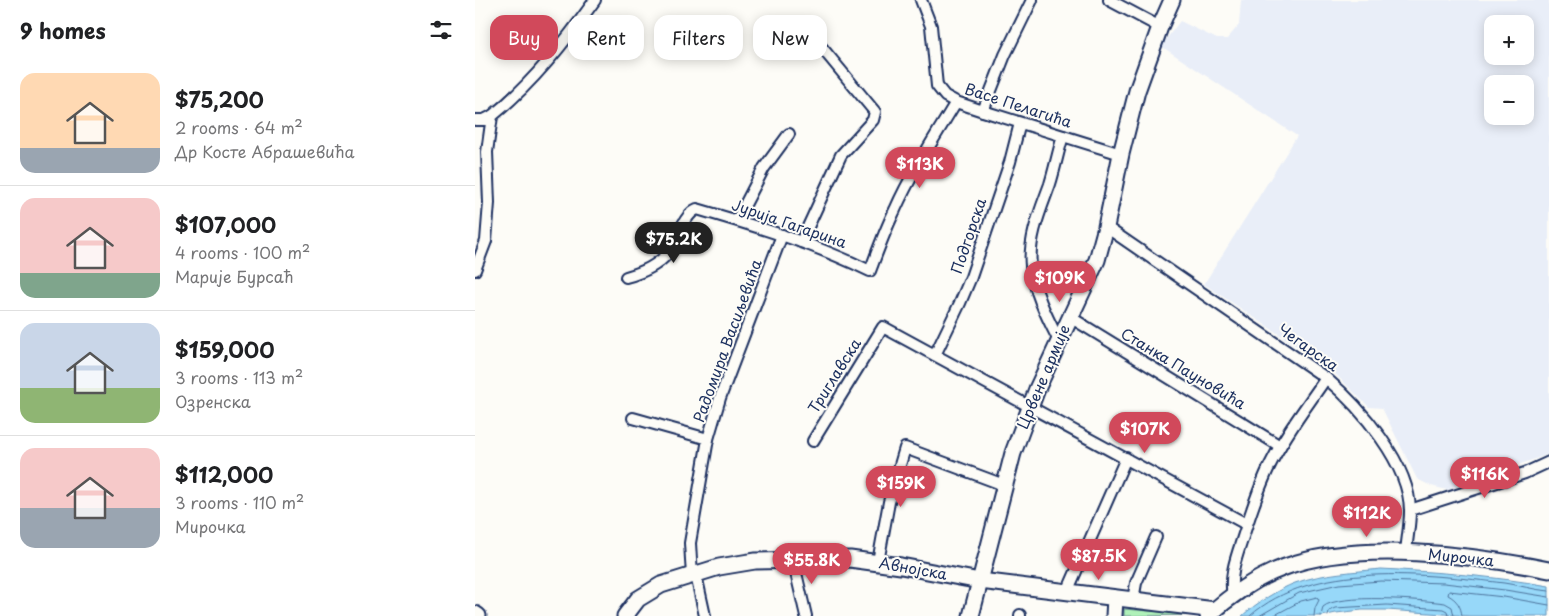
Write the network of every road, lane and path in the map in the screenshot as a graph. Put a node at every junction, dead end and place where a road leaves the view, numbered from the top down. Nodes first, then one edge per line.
1 (595, 0) edge
2 (921, 0) edge
3 (1032, 0) edge
4 (1109, 0) edge
5 (1172, 0) edge
6 (1160, 27) junction
7 (827, 54) edge
8 (956, 102) junction
9 (983, 111) junction
10 (492, 116) junction
11 (475, 120) edge
12 (1020, 123) junction
13 (789, 134) dead end
14 (1063, 136) junction
15 (1121, 154) junction
16 (737, 220) junction
17 (1106, 227) junction
18 (783, 235) junction
19 (801, 242) junction
20 (475, 270) edge
21 (626, 277) dead end
22 (1070, 317) junction
23 (1059, 341) junction
24 (935, 355) junction
25 (1326, 378) junction
26 (1030, 407) junction
27 (633, 418) dead end
28 (708, 439) junction
29 (813, 441) dead end
30 (1280, 446) junction
31 (1126, 458) junction
32 (1549, 462) edge
33 (1004, 485) junction
34 (1410, 510) junction
35 (1246, 524) junction
36 (1156, 537) dead end
37 (1406, 553) junction
38 (793, 560) junction
39 (878, 562) junction
40 (1549, 570) edge
41 (694, 575) junction
42 (980, 581) junction
43 (1067, 592) junction
44 (1233, 596) junction
45 (1115, 598) junction
46 (1133, 600) junction
47 (1212, 613) edge
48 (625, 616) edge
49 (705, 616) edge
50 (806, 616) edge
51 (971, 616) edge
52 (1114, 616) edge

1 - 10 street
2 - 8 street, Васе Пелагића
3 - 9 street
4 - 6 street
5 - 6 street, Црвене армије
6 - 15 street, Црвене армије
7 - 19 street
8 - 9 street, Васе Пелагића
8 - 19 street, Јурија Гагарина
9 - 12 street, Васе Пелагића
10 - 11 street
10 - 20 street
12 - 14 street, Васе Пелагића
12 - 24 street, Подгорска
13 - 16 street
14 - 15 street, Васе Пелагића
14 - 23 street
15 - 17 street, Црвене армије
16 - 18 street, Јурија Гагарина
16 - 21 street, Јурија Гагарина
17 - 22 street, Црвене армије
17 - 25 street, Чегарска
18 - 19 street, Јурија Гагарина
18 - 28 street, Радомира Васиљевића
22 - 23 street, Црвене армије
22 - 30 street, Станка Пауновића
23 - 26 street, Црвене армије
24 - 26 street
24 - 29 street, Триглавска
25 - 30 street
25 - 34 street, Чегарска
26 - 31 street
26 - 33 street, Црвене армије
27 - 28 street
28 - 41 street, Радомира Васиљевића
30 - 35 street
31 - 35 street
31 - 43 street
32 - 34 street
33 - 39 street
33 - 42 street, Црвене армије
34 - 37 street, Чегарска
35 - 44 street
36 - 46 street
37 - 40 street, Мирочка
37 - 44 street, Мирочка
38 - 39 street, Авнојска
38 - 41 street, Авнојска
38 - 50 street
39 - 42 street, Авнојска
41 - 48 street, Авнојска
41 - 49 street, Радомира Васиљевића
42 - 43 street, Авнојска
42 - 51 street, Црвене армије
43 - 45 street, Авнојска
44 - 47 street, Мирочка
45 - 46 street, Авнојска
45 - 52 street
46 - 47 street, Авнојска

